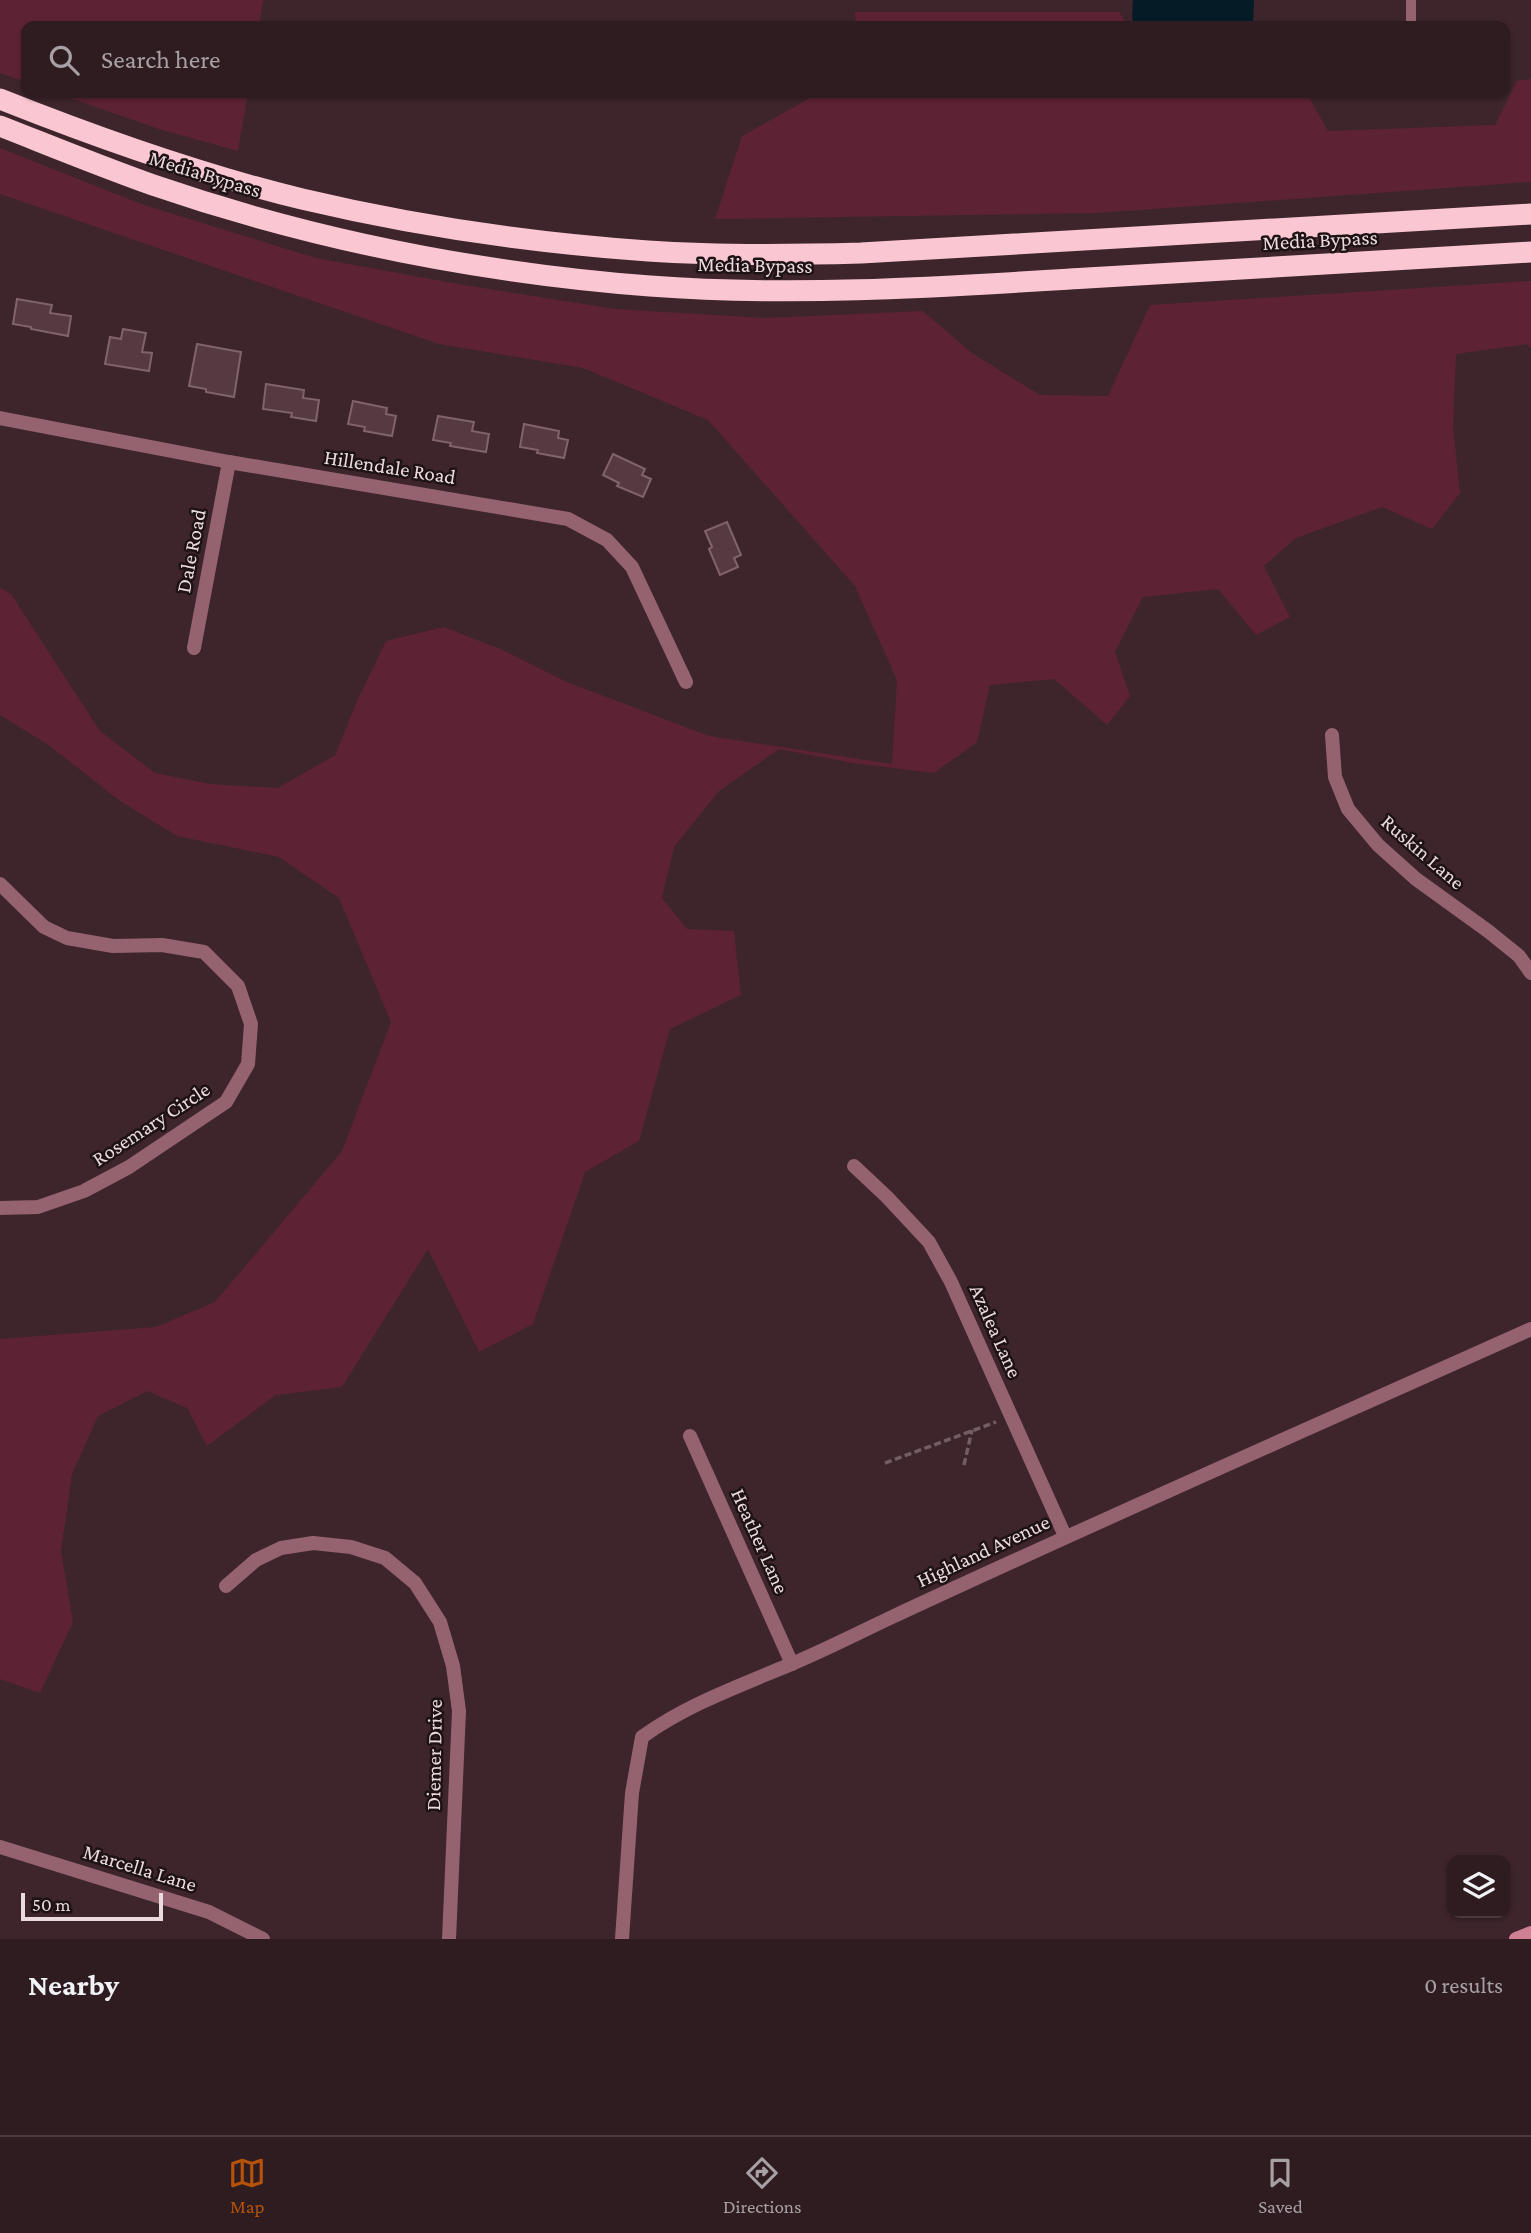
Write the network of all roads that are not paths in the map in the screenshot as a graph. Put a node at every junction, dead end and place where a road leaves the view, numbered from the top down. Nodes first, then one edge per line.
1 (1411, 0) edge
2 (1411, 21) edge
3 (0, 99) edge
4 (0, 126) edge
5 (1531, 214) edge
6 (1531, 252) edge
7 (0, 418) edge
8 (229, 462) junction
9 (194, 649) dead end
10 (686, 682) dead end
11 (1332, 735) dead end
12 (0, 884) edge
13 (1531, 973) edge
14 (854, 1166) dead end
15 (0, 1208) edge
16 (1531, 1328) edge
17 (690, 1436) dead end
18 (1065, 1536) junction
19 (226, 1586) dead end
20 (792, 1664) junction
21 (0, 1847) edge
22 (1531, 1933) edge
23 (263, 1939) edge
24 (449, 1939) edge
25 (622, 1939) edge
26 (1516, 1939) edge

1 - 2 lane
3 - 5 highway, Media Bypass
4 - 6 highway, Media Bypass
7 - 8 street, Hillendale Road
8 - 9 street, Dale Road
8 - 10 street, Hillendale Road
11 - 13 street, Ruskin Lane
12 - 15 street, Rosemary Circle
14 - 18 street, Azalea Lane
16 - 18 street, Highland Avenue
17 - 20 street, Heather Lane
18 - 20 street, Highland Avenue
19 - 24 street, Diemer Drive
20 - 25 street, Highland Avenue
21 - 23 street, Marcella Lane
22 - 26 street

